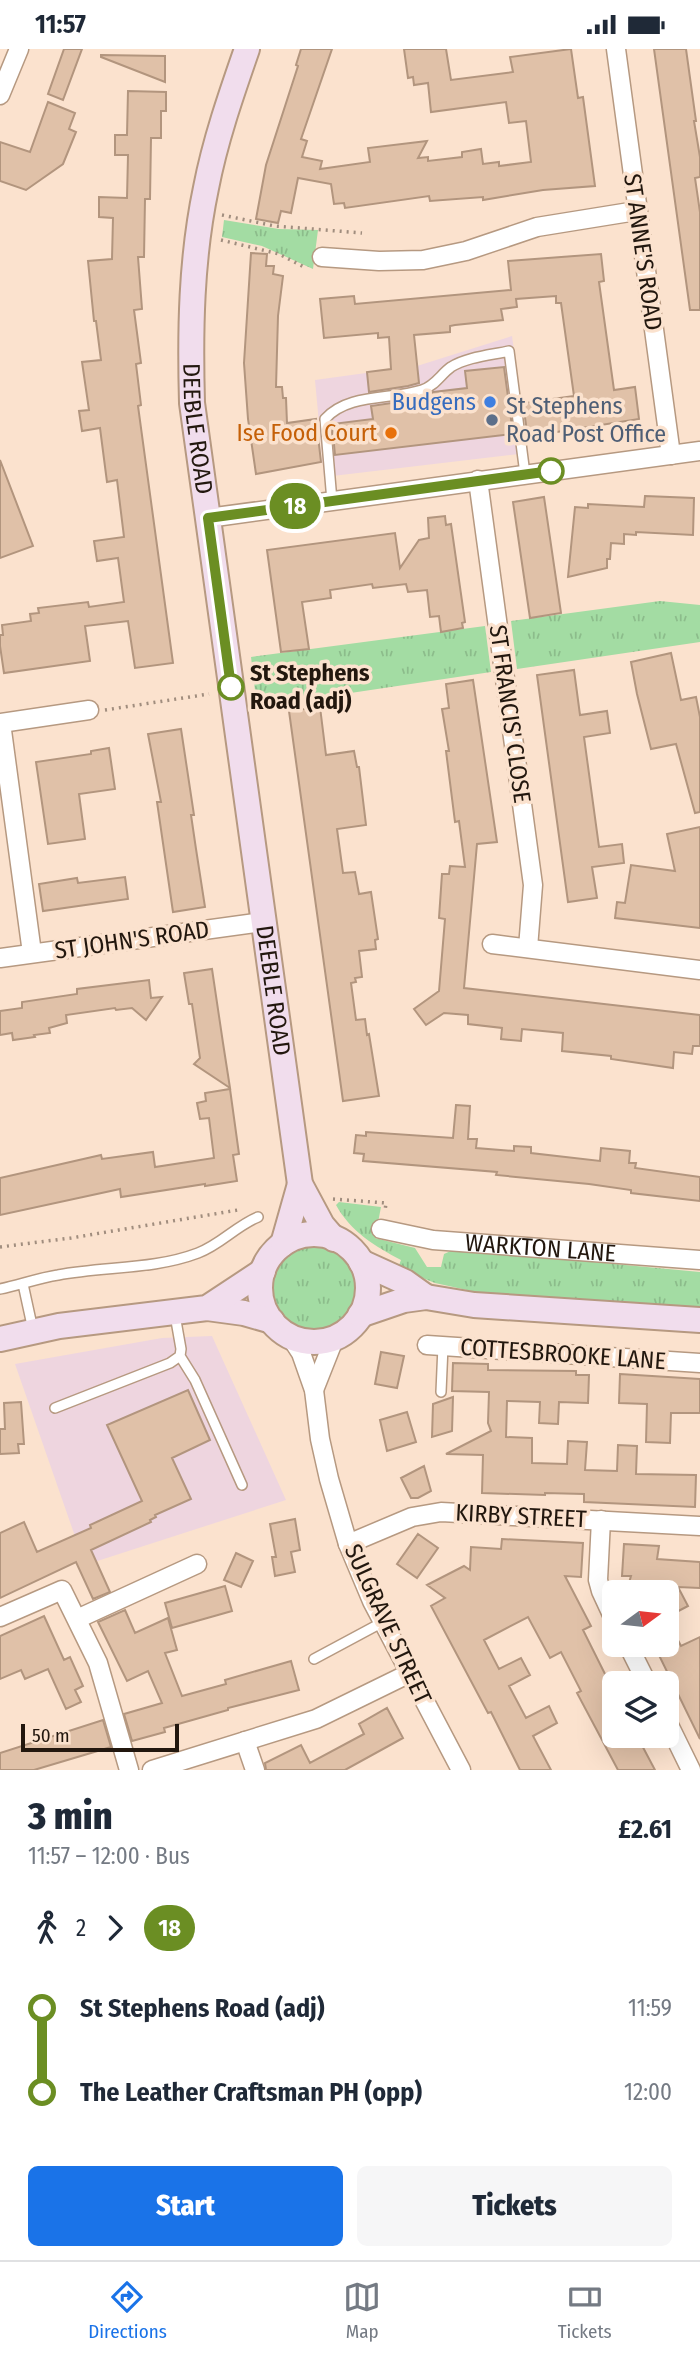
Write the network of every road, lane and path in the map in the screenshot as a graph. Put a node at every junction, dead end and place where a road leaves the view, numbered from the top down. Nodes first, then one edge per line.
1 (19, 49) edge
2 (247, 49) edge
3 (616, 49) edge
4 (0, 95) edge
5 (636, 211) junction
6 (221, 215) dead end
7 (362, 233) dead end
8 (218, 240) dead end
9 (317, 264) joint
10 (700, 451) edge
11 (671, 455) junction
12 (525, 474) junction
13 (478, 480) junction
14 (332, 501) junction
15 (208, 518) junction
16 (211, 694) dead end
17 (95, 710) joint
18 (1, 723) edge
19 (264, 922) junction
20 (492, 944) dead end
21 (528, 948) junction
22 (32, 953) junction
23 (0, 958) edge
24 (700, 970) edge
25 (300, 1184) junction
26 (328, 1202) dead end
27 (386, 1203) dead end
28 (245, 1209) dead end
29 (258, 1217) dead end
30 (380, 1229) dead end
31 (334, 1239) junction
32 (283, 1244) junction
33 (0, 1247) edge
34 (700, 1260) edge
35 (361, 1262) junction
36 (263, 1271) junction
37 (23, 1284) junction
38 (0, 1289) edge
39 (426, 1297) junction
40 (207, 1308) junction
41 (175, 1313) junction
42 (360, 1315) junction
43 (700, 1320) edge
44 (281, 1328) junction
45 (33, 1332) junction
46 (335, 1337) junction
47 (0, 1339) edge
48 (435, 1345) joint
49 (180, 1356) junction
50 (700, 1363) edge
51 (314, 1390) junction
52 (441, 1392) dead end
53 (55, 1408) dead end
54 (242, 1485) dead end
55 (601, 1520) junction
56 (700, 1526) edge
57 (348, 1544) junction
58 (197, 1564) dead end
59 (602, 1593) edge
60 (0, 1617) edge
61 (77, 1619) junction
62 (383, 1622) junction
63 (314, 1659) dead end
64 (410, 1673) junction
65 (245, 1741) junction
66 (679, 1746) edge
67 (130, 1770) edge
68 (152, 1770) edge
69 (255, 1770) edge
70 (461, 1770) edge
71 (691, 1770) edge

1 - 4 street
2 - 15 street, DEEBLE ROAD
3 - 5 street, ST ANNE'S ROAD
5 - 9 street
5 - 11 street, ST ANNE'S ROAD
6 - 7 path
8 - 9 path
10 - 11 street
11 - 12 street
12 - 13 street
12 - 14 lane
13 - 14 street
13 - 21 street, ST FRANCIS' CLOSE
14 - 15 street
15 - 19 street, DEEBLE ROAD
16 - 17 path
17 - 18 street
18 - 22 street
19 - 22 street, ST JOHN'S ROAD
19 - 25 street, DEEBLE ROAD
20 - 21 street
21 - 24 street
22 - 23 street, ST JOHN'S ROAD
25 - 31 street, DEEBLE ROAD
25 - 32 street, DEEBLE ROAD
26 - 27 path
28 - 33 path
29 - 37 lane
30 - 34 street, WARKTON LANE
31 - 32 street
31 - 35 street
32 - 36 street
35 - 39 street
35 - 42 street
36 - 40 street
36 - 44 street
37 - 38 lane
37 - 45 lane
39 - 42 street
39 - 43 street
40 - 41 street
40 - 44 street
41 - 45 street
41 - 49 lane
42 - 46 street
44 - 46 street
44 - 51 street, SULGRAVE STREET
45 - 47 street
46 - 51 street, SULGRAVE STREET
48 - 50 street, COTTESBROOKE LANE
48 - 52 lane
49 - 53 lane
49 - 54 lane
51 - 57 street, SULGRAVE STREET
55 - 56 street, KIRBY STREET
55 - 57 street, KIRBY STREET
55 - 59 street
57 - 62 street, SULGRAVE STREET
58 - 61 street
60 - 61 street
61 - 67 street
62 - 63 lane
62 - 64 street, SULGRAVE STREET
64 - 65 street
64 - 70 street, SULGRAVE STREET
65 - 68 street
65 - 69 street
66 - 71 street

